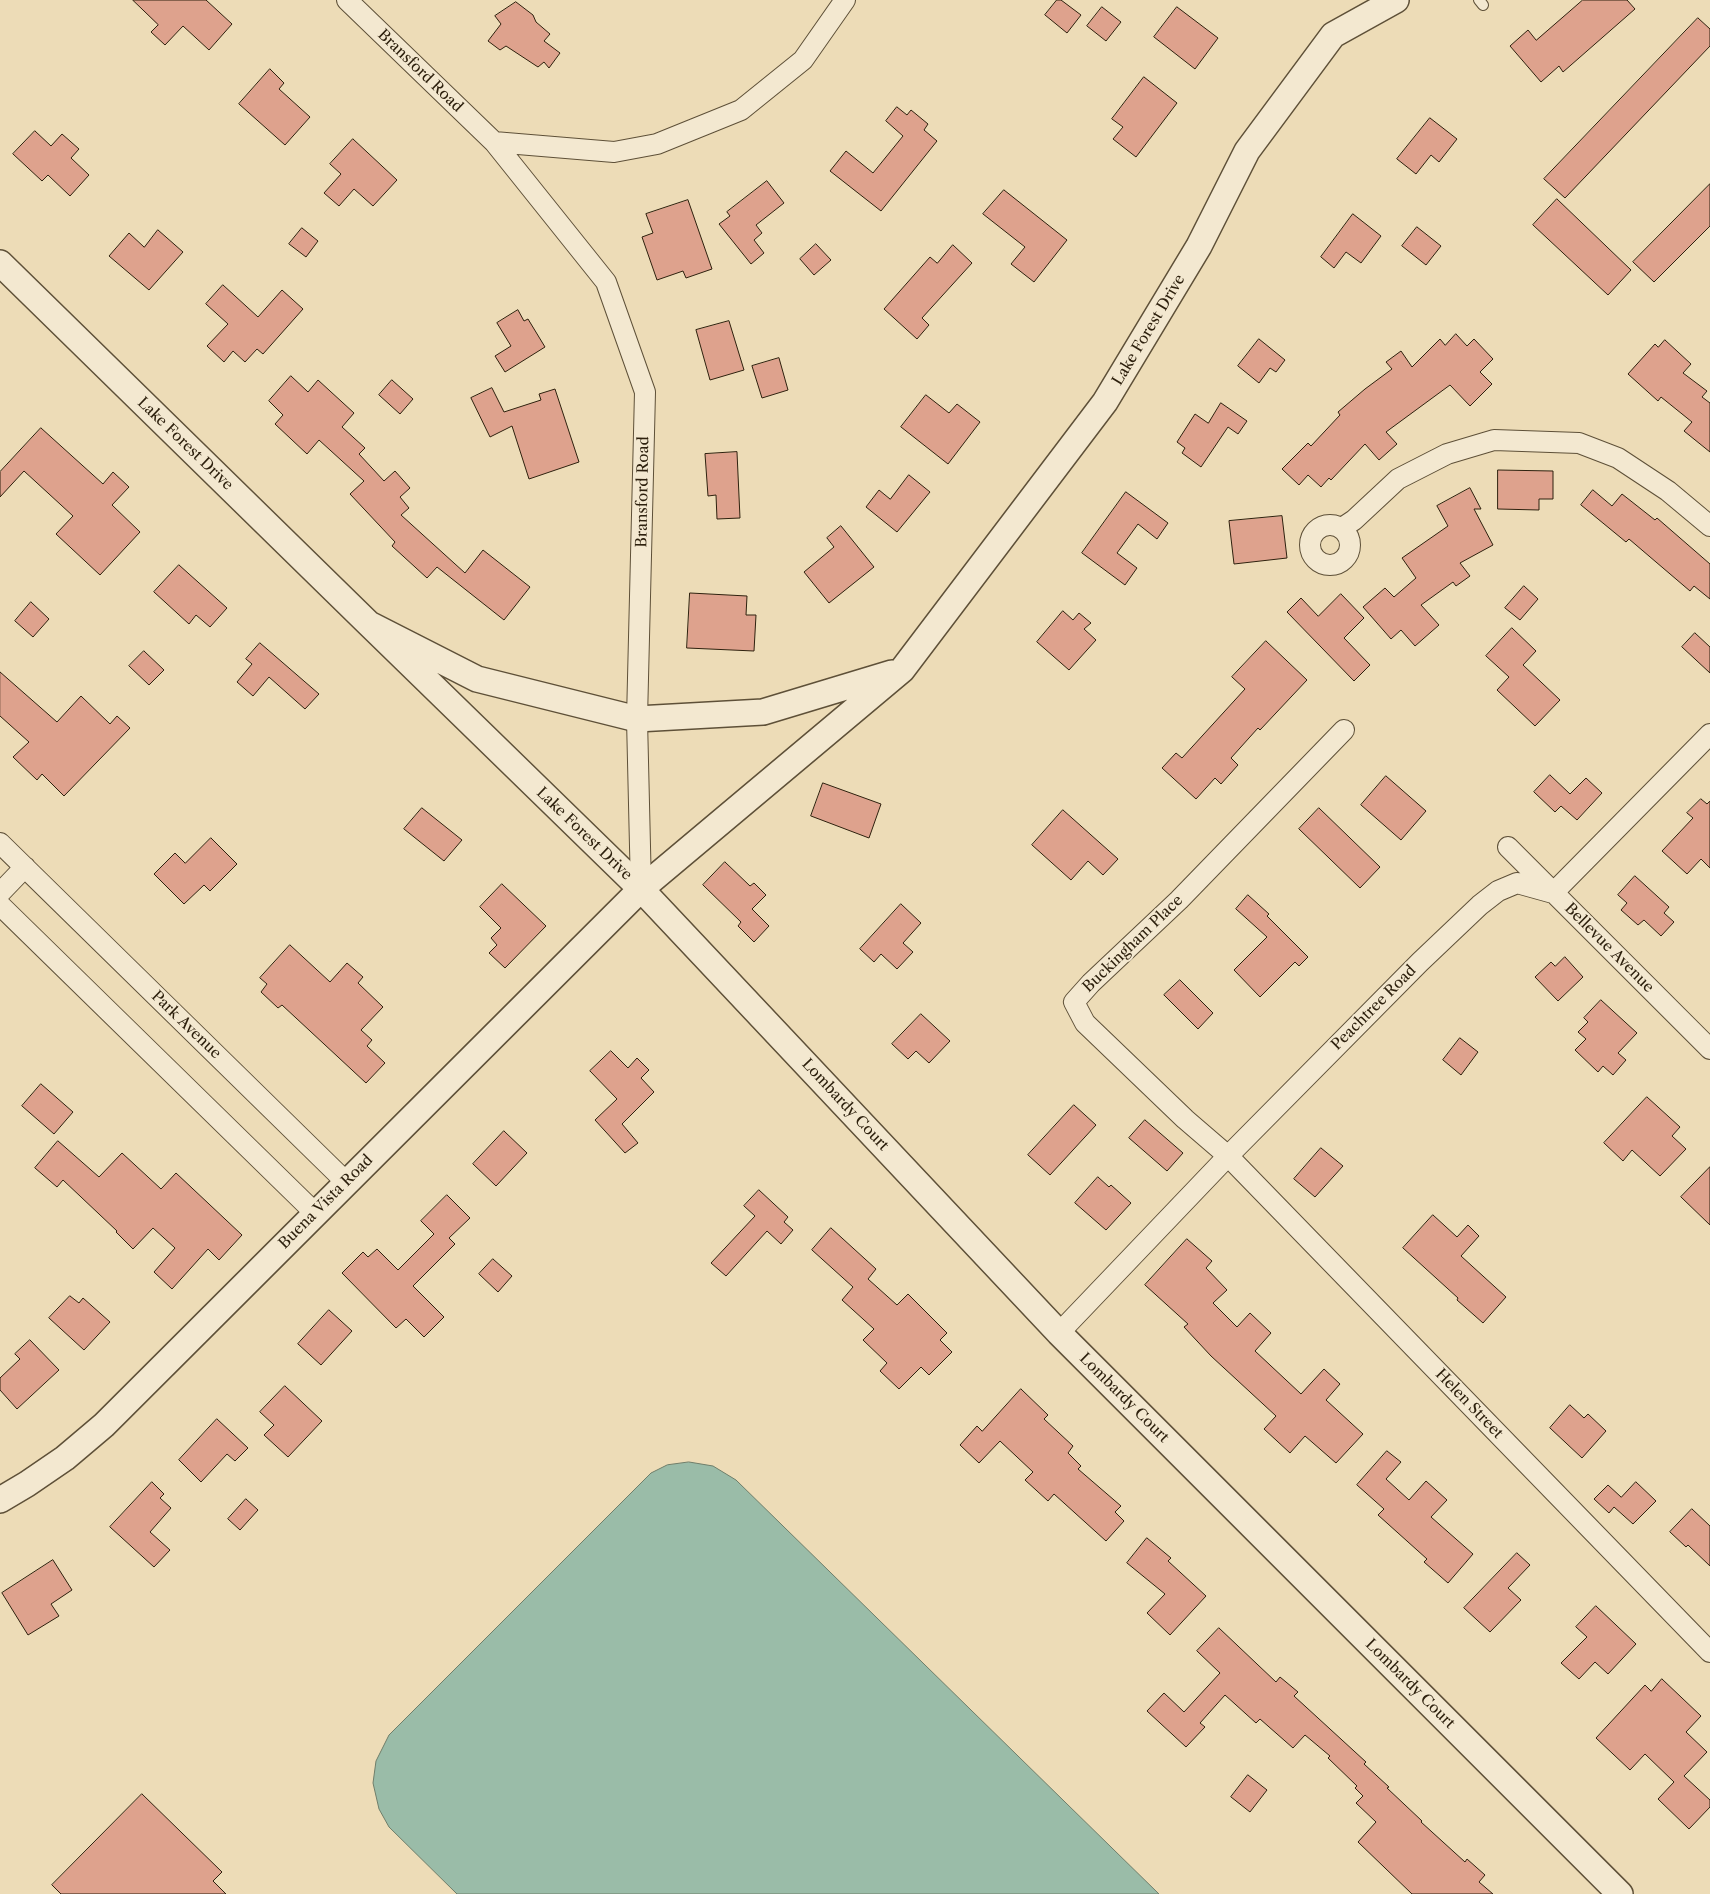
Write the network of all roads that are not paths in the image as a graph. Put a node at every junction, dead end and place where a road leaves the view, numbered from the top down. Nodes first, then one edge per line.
1 (347, 0) edge
2 (845, 0) edge
3 (1396, 0) edge
4 (494, 142) junction
5 (0, 263) edge
6 (1710, 526) edge
7 (1342, 528) dead end
8 (369, 624) junction
9 (902, 670) junction
10 (637, 719) junction
11 (1344, 730) dead end
12 (1710, 734) edge
13 (0, 843) edge
14 (1508, 847) dead end
15 (25, 868) junction
16 (642, 889) junction
17 (1553, 893) junction
18 (0, 894) edge
19 (0, 905) edge
20 (1710, 1049) edge
21 (1228, 1156) junction
22 (346, 1182) junction
23 (315, 1212) junction
24 (1059, 1333) junction
25 (0, 1500) edge
26 (1710, 1652) edge
27 (1620, 1894) edge

1 - 4 street, Bransford Road
2 - 4 street
3 - 9 street, Lake Forest Drive
4 - 10 street, Bransford Road
5 - 8 street, Lake Forest Drive
6 - 7 street
8 - 10 street, Lake Forest Drive
8 - 16 street, Lake Forest Drive
9 - 10 street, Lake Forest Drive
9 - 16 street, Lake Forest Drive
10 - 16 street, Bransford Road
11 - 21 street, Buckingham Place
12 - 17 street
13 - 15 street, Park Avenue
14 - 17 street, Bellevue Avenue
15 - 18 street
15 - 22 street, Park Avenue
16 - 22 street, Buena Vista Road
16 - 24 street, Lombardy Court
17 - 20 street, Bellevue Avenue
17 - 21 street, Peachtree Road
19 - 23 street
21 - 24 street, Peachtree Road
21 - 26 street, Helen Street
22 - 23 street, Buena Vista Road
23 - 25 street, Buena Vista Road
24 - 27 street, Lombardy Court

